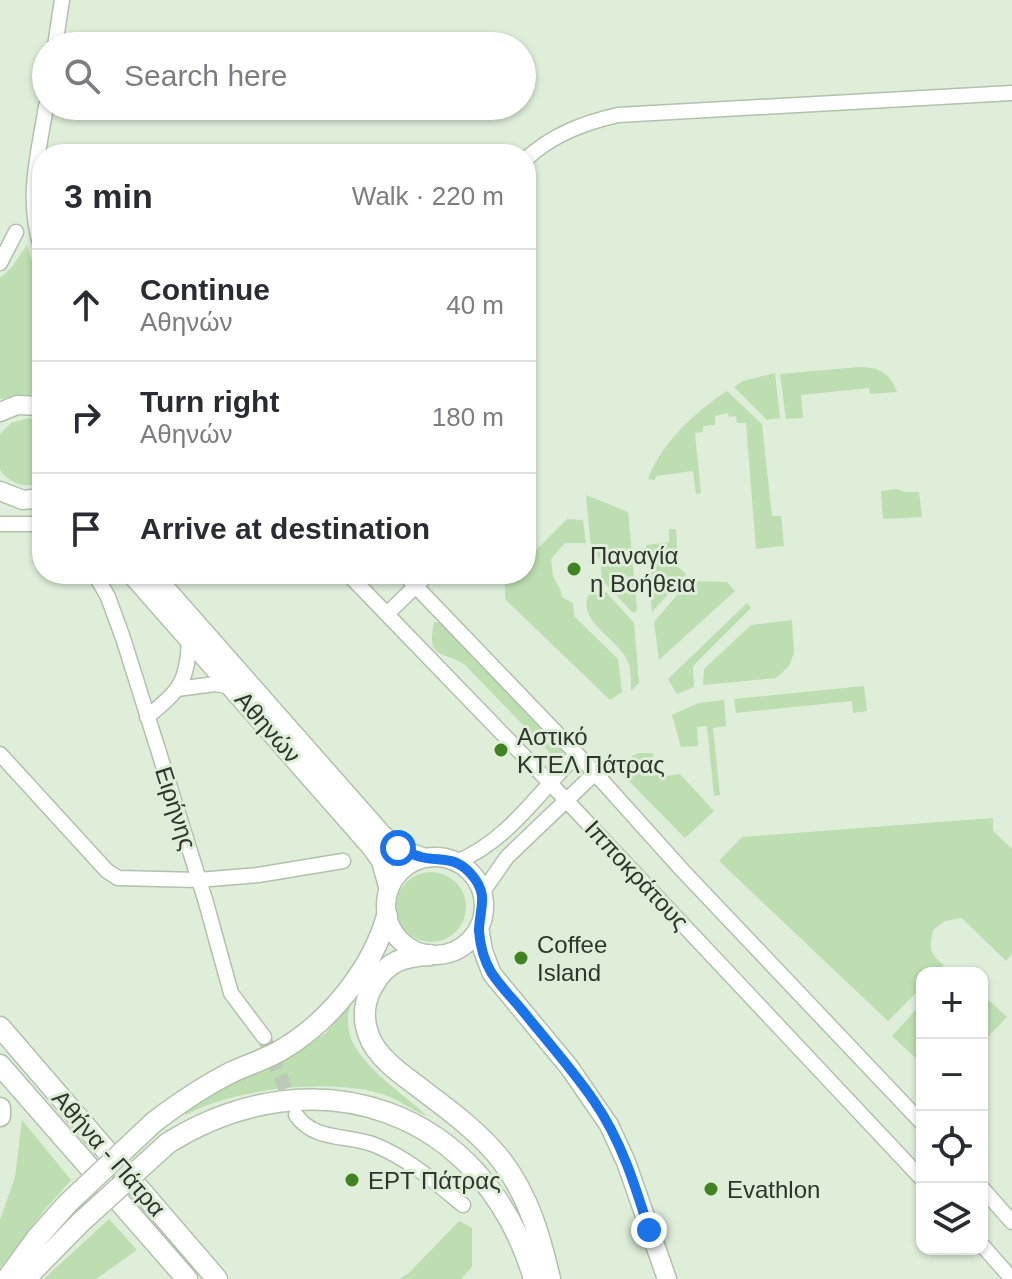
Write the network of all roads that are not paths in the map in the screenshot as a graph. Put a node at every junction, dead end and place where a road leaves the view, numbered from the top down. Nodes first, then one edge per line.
1 (62, 0) edge
2 (57, 32) edge
3 (1012, 93) edge
4 (44, 120) edge
5 (41, 144) edge
6 (536, 152) edge
7 (16, 232) dead end
8 (0, 263) edge
9 (32, 403) edge
10 (2, 409) edge
11 (1, 493) edge
12 (32, 499) edge
13 (0, 524) edge
14 (32, 524) edge
15 (100, 584) edge
16 (140, 584) edge
17 (162, 584) edge
18 (358, 584) edge
19 (415, 586) joint
20 (387, 614) junction
21 (189, 638) junction
22 (233, 687) junction
23 (177, 689) junction
24 (147, 717) junction
25 (0, 754) edge
26 (577, 754) junction
27 (595, 773) junction
28 (549, 782) junction
29 (567, 801) junction
30 (425, 858) junction
31 (343, 861) dead end
32 (456, 862) junction
33 (198, 880) junction
34 (389, 890) junction
35 (482, 893) junction
36 (387, 916) junction
37 (479, 927) junction
38 (452, 952) junction
39 (430, 955) junction
40 (500, 984) junction
41 (0, 1027) edge
42 (264, 1037) tunnel mouth
43 (0, 1065) edge
44 (0, 1108) edge
45 (296, 1115) tunnel mouth
46 (0, 1116) edge
47 (916, 1117) edge
48 (916, 1173) edge
49 (988, 1195) edge
50 (463, 1205) dead end
51 (1012, 1222) edge
52 (988, 1252) edge
53 (7, 1279) edge
54 (25, 1279) edge
55 (187, 1279) edge
56 (217, 1279) edge
57 (534, 1279) edge
58 (550, 1279) edge
59 (667, 1279) edge
60 (1012, 1279) edge

1 - 2 street
3 - 6 street
4 - 5 street
7 - 8 street
9 - 10 main road
11 - 12 main road
13 - 14 street
15 - 24 street, Ειρήνης
16 - 21 main road, Αθηνών
17 - 30 main road, Αθηνών
18 - 20 street, Ιπποκράτους
19 - 20 street
19 - 26 street, Ιπποκράτους
20 - 28 street, Ιπποκράτους
21 - 22 main road, Αθηνών
21 - 23 street
22 - 23 street
22 - 34 main road, Αθηνών
23 - 24 street
24 - 33 street, Ειρήνης
25 - 33 street
26 - 27 street, Ιπποκράτους
26 - 28 street
27 - 29 street
27 - 47 street, Ιπποκράτους
28 - 29 street, Ιπποκράτους
28 - 32 street
29 - 35 street
29 - 48 street, Ιπποκράτους
30 - 32 main road, Αθηνών
30 - 34 main road
31 - 33 street
32 - 35 main road
33 - 42 street, Ειρήνης
34 - 36 main road, Αθηνών
35 - 37 main road
36 - 39 main road
36 - 53 highway, bridge
37 - 38 main road
37 - 40 main road
38 - 39 main road
38 - 40 main road
39 - 58 highway
40 - 59 main road
41 - 56 highway, Αθήνα - Πάτρα
43 - 55 highway, Αθήνα - Πάτρα
44 - 46 highway
45 - 50 street
49 - 51 street
52 - 60 street
54 - 57 highway, bridge

